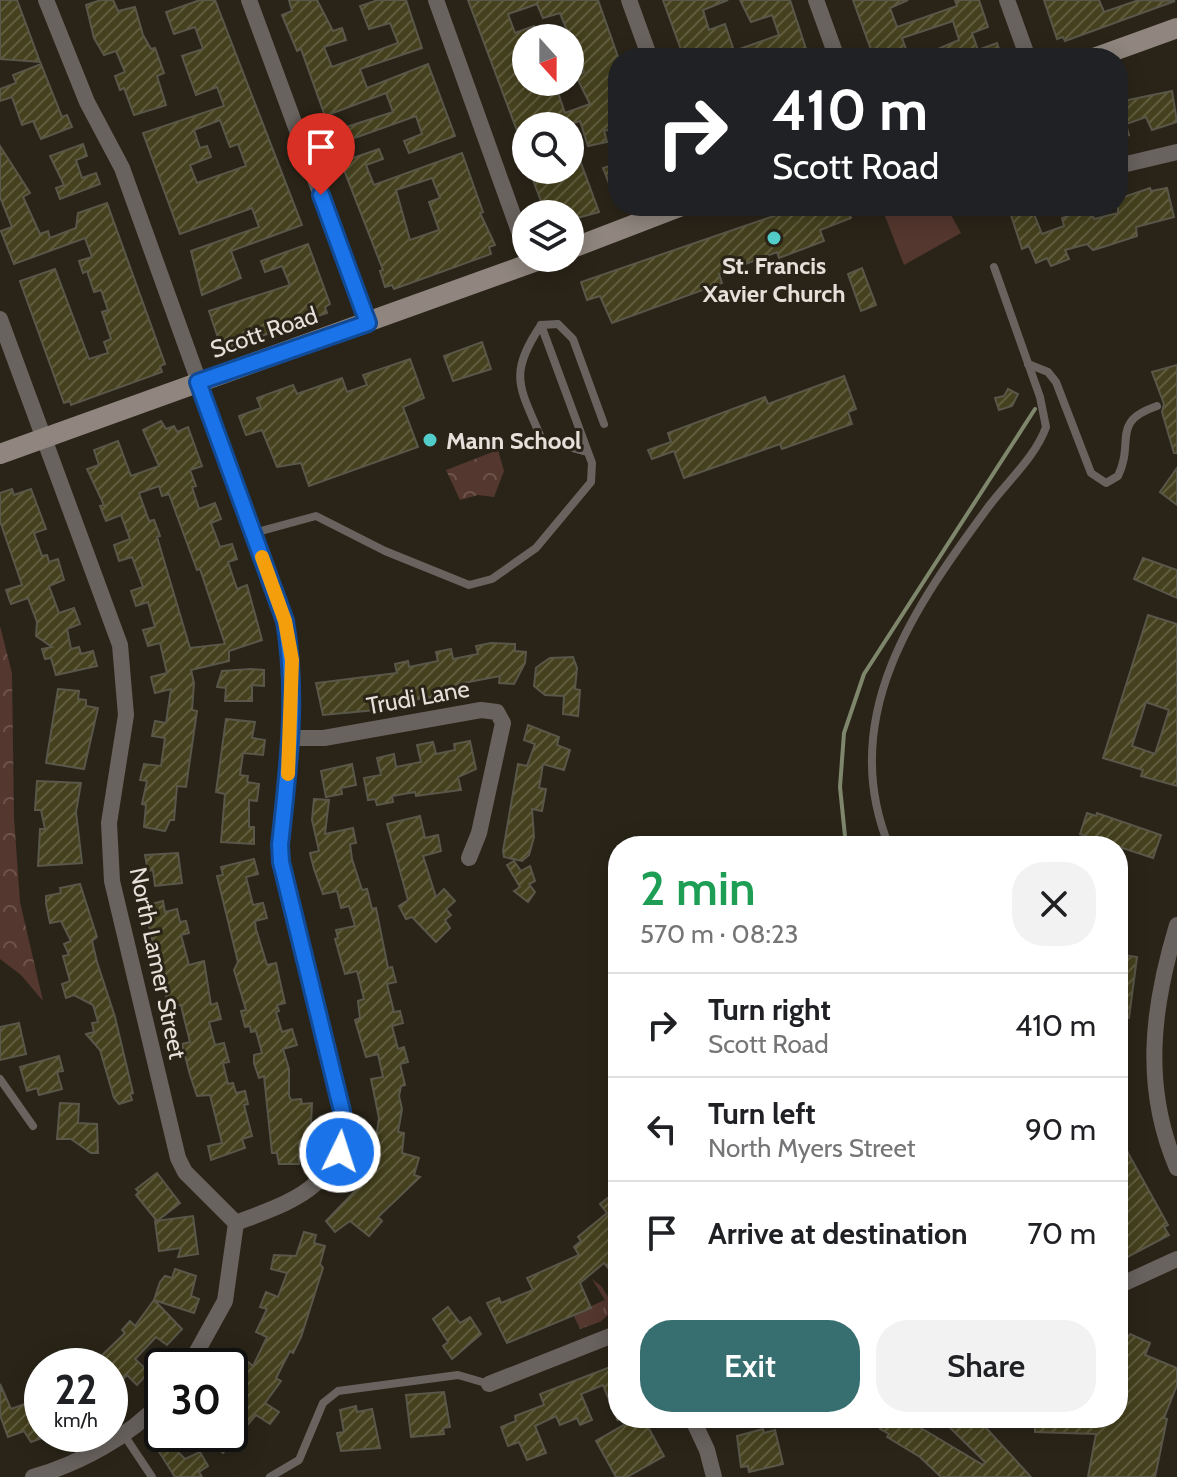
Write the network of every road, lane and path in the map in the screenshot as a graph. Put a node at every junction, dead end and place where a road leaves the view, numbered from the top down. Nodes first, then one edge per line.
1 (46, 0) edge
2 (249, 0) edge
3 (436, 0) edge
4 (629, 0) edge
5 (816, 0) edge
6 (1007, 0) edge
7 (1177, 28) edge
8 (646, 48) edge
9 (833, 48) edge
10 (1024, 48) edge
11 (1122, 48) edge
12 (1177, 152) edge
13 (1128, 164) edge
14 (512, 202) edge
15 (656, 216) edge
16 (584, 244) edge
17 (512, 266) edge
18 (994, 267) dead end
19 (0, 319) edge
20 (368, 323) junction
21 (541, 325) junction
22 (1028, 364) junction
23 (198, 382) junction
24 (1157, 406) dead end
25 (604, 424) dead end
26 (44, 438) junction
27 (587, 452) junction
28 (0, 454) edge
29 (253, 533) junction
30 (292, 738) junction
31 (885, 836) edge
32 (469, 858) dead end
33 (1177, 925) edge
34 (0, 1079) edge
35 (33, 1126) dead end
36 (1177, 1168) edge
37 (236, 1223) junction
38 (1177, 1259) edge
39 (1128, 1281) edge
40 (608, 1337) edge
41 (199, 1348) edge
42 (489, 1384) joint
43 (144, 1417) edge
44 (697, 1428) edge
45 (128, 1431) edge
46 (128, 1440) edge
47 (93, 1452) edge
48 (33, 1477) edge
49 (152, 1477) edge
50 (270, 1477) edge
51 (714, 1477) edge

1 - 23 street
2 - 20 street
3 - 14 street
4 - 8 street
5 - 9 street
6 - 10 street
7 - 11 street
12 - 13 street
15 - 16 street
17 - 20 street, Scott Road
18 - 22 lane
19 - 26 street, North Lamer Street
20 - 23 street, Scott Road
21 - 25 lane
21 - 27 lane
21 - 27 lane
22 - 24 lane
22 - 31 lane
23 - 26 street, Scott Road
23 - 29 street
26 - 28 street, Scott Road
26 - 37 street, North Lamer Street
27 - 29 lane
29 - 30 street
30 - 32 street, Trudi Lane
30 - 37 street
33 - 36 street
34 - 35 lane
37 - 41 street
38 - 39 street
40 - 42 street
42 - 50 lane
43 - 45 street
44 - 51 street
46 - 49 lane
47 - 48 street

